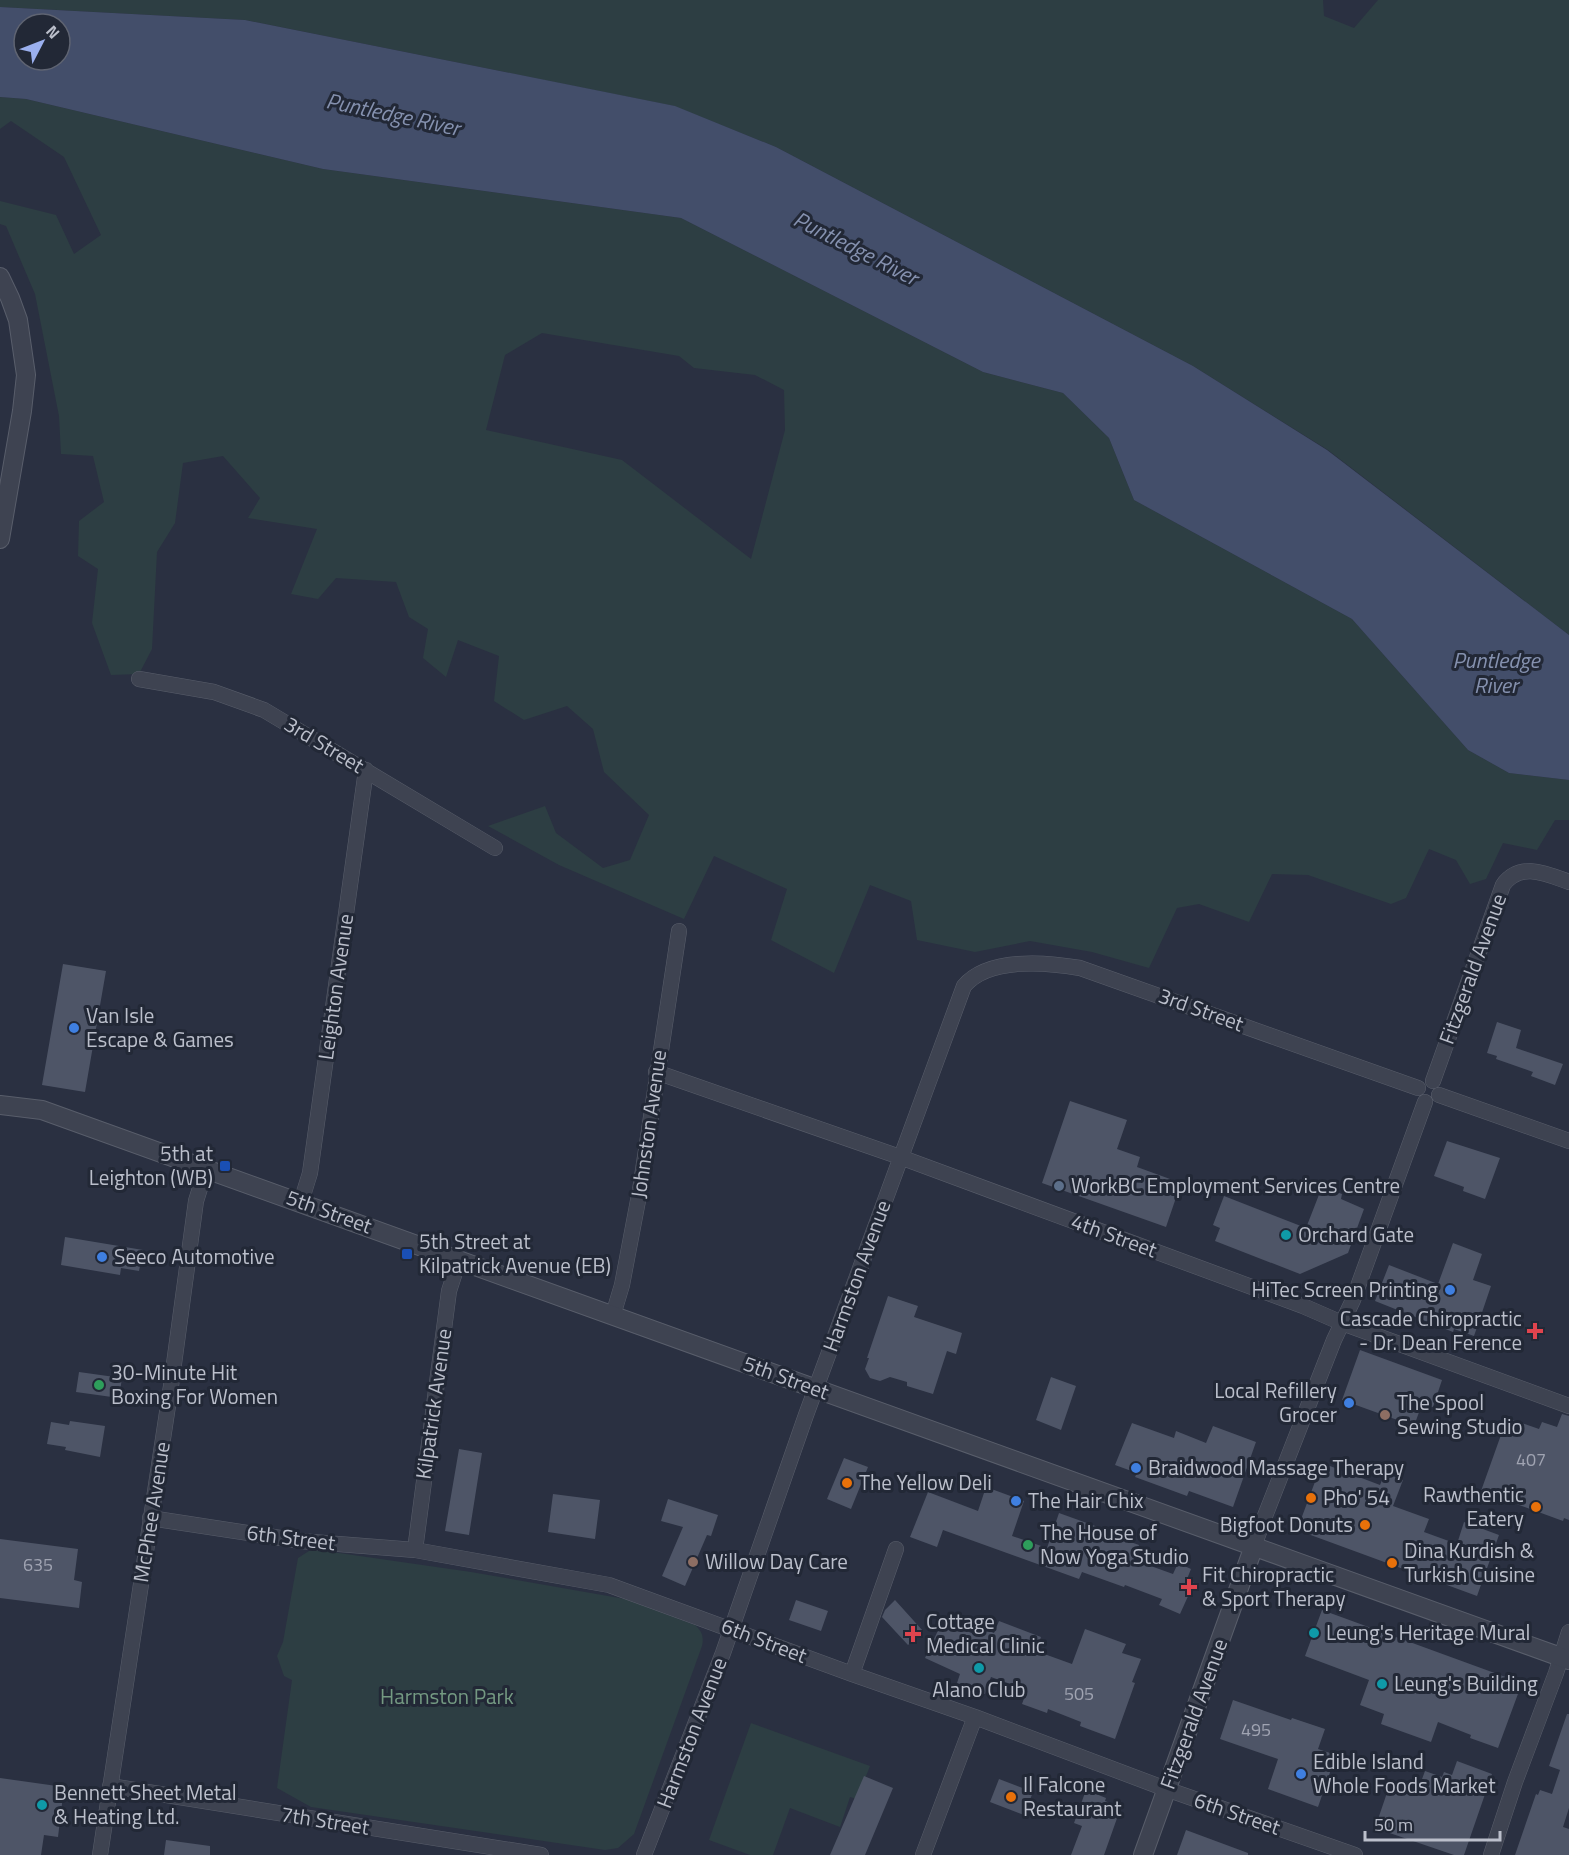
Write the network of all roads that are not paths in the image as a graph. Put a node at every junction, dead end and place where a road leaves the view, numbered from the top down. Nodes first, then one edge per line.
1 (0, 277) edge
2 (2, 513) edge
3 (0, 538) edge
4 (139, 679) dead end
5 (366, 770) junction
6 (495, 848) dead end
7 (1569, 882) edge
8 (679, 931) dead end
9 (978, 973) joint
10 (656, 1072) junction
11 (1430, 1088) junction
12 (0, 1106) edge
13 (1569, 1141) edge
14 (900, 1157) junction
15 (206, 1169) junction
16 (301, 1202) junction
17 (459, 1260) junction
18 (613, 1315) junction
19 (1342, 1323) junction
20 (816, 1389) junction
21 (1569, 1406) edge
22 (150, 1518) junction
23 (1254, 1546) junction
24 (896, 1549) dead end
25 (415, 1550) junction
26 (732, 1629) junction
27 (1569, 1632) edge
28 (1565, 1658) edge
29 (852, 1674) junction
30 (975, 1716) junction
31 (110, 1786) junction
32 (1166, 1789) junction
33 (100, 1855) edge
34 (541, 1855) edge
35 (644, 1855) edge
36 (923, 1855) edge
37 (1143, 1855) edge
38 (1355, 1855) edge
39 (1491, 1855) edge

1 - 2 street
2 - 3 street
4 - 5 street, 3rd Street
5 - 6 street, 3rd Street
5 - 16 street, Leighton Avenue
7 - 11 street, Fitzgerald Avenue
8 - 10 street, Johnston Avenue
9 - 11 street, 3rd Street
9 - 14 street, Harmston Avenue
10 - 14 street, 4th Street
10 - 18 street, Johnston Avenue
11 - 13 street, 3rd Street
11 - 19 street, Fitzgerald Avenue
12 - 15 street, 5th Street
14 - 19 street, 4th Street
14 - 20 street, Harmston Avenue
15 - 16 street, 5th Street
15 - 22 street, McPhee Avenue
16 - 17 street, 5th Street
17 - 18 street, 5th Street
17 - 25 street, Kilpatrick Avenue
18 - 20 street, 5th Street
19 - 21 street, 4th Street
19 - 23 street, Fitzgerald Avenue
20 - 23 street, 5th Street
20 - 26 street, Harmston Avenue
22 - 25 street, 6th Street
22 - 31 street, McPhee Avenue
23 - 28 street, 5th Street
23 - 32 street, Fitzgerald Avenue
24 - 29 street
25 - 26 street, 6th Street
26 - 29 street, 6th Street
26 - 35 street, Harmston Avenue
27 - 28 street
28 - 39 street
29 - 30 street, 6th Street
30 - 32 street, 6th Street
30 - 36 street
31 - 33 street, McPhee Avenue
31 - 34 street, 7th Street
32 - 37 street, Fitzgerald Avenue
32 - 38 street, 6th Street

